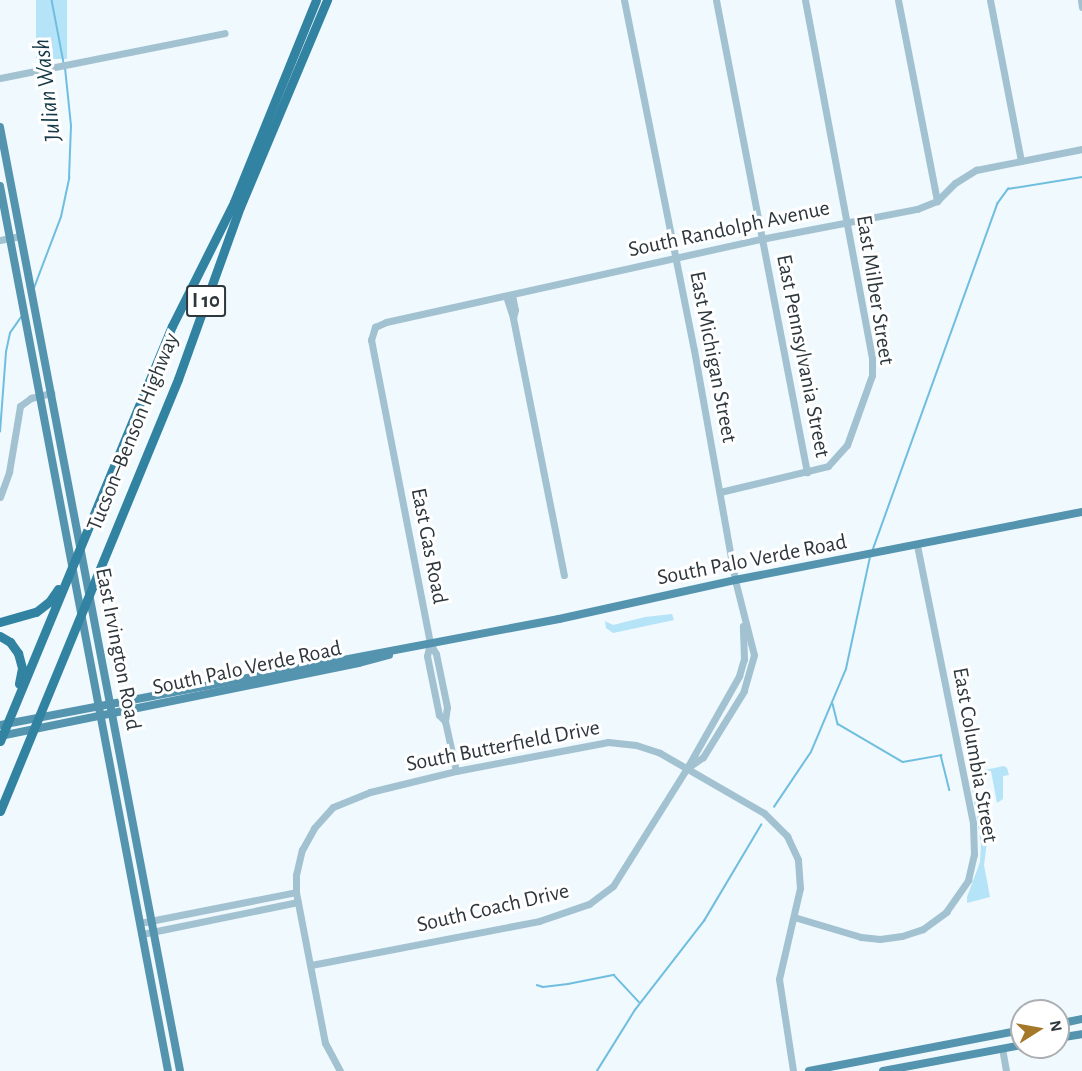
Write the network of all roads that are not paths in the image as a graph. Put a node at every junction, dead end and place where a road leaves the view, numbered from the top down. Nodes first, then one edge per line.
1 (316, 0) edge
2 (327, 0) edge
3 (624, 0) edge
4 (716, 0) edge
5 (805, 0) edge
6 (898, 0) edge
7 (990, 0) edge
8 (1081, 0) edge
9 (1082, 7) edge
10 (225, 33) dead end
11 (0, 78) edge
12 (0, 127) edge
13 (1082, 149) edge
14 (1021, 161) junction
15 (0, 186) edge
16 (938, 201) junction
17 (847, 221) junction
18 (21, 236) junction
19 (10, 238) junction
20 (761, 239) junction
21 (0, 240) edge
22 (677, 258) junction
23 (509, 296) junction
24 (375, 327) joint
25 (51, 393) junction
26 (39, 396) junction
27 (807, 472) junction
28 (720, 492) junction
29 (0, 497) edge
30 (1082, 512) edge
31 (917, 545) junction
32 (564, 575) dead end
33 (735, 580) junction
34 (63, 585) junction
35 (743, 617) junction
36 (0, 622) edge
37 (0, 636) edge
38 (430, 643) junction
39 (330, 662) junction
40 (741, 670) junction
41 (751, 674) junction
42 (279, 680) junction
43 (110, 703) junction
44 (13, 705) junction
45 (99, 705) junction
46 (112, 715) junction
47 (101, 717) junction
48 (0, 725) edge
49 (0, 736) edge
50 (0, 741) edge
51 (687, 768) junction
52 (456, 771) junction
53 (0, 811) edge
54 (296, 892) junction
55 (298, 902) junction
56 (252, 912) junction
57 (794, 917) junction
58 (150, 921) junction
59 (140, 923) junction
60 (153, 932) junction
61 (142, 934) junction
62 (310, 965) junction
63 (1010, 1032) edge
64 (1010, 1047) edge
65 (1002, 1048) junction
66 (168, 1071) edge
67 (180, 1071) edge
68 (340, 1071) edge
69 (793, 1071) edge
70 (809, 1071) edge
71 (884, 1071) edge
72 (1006, 1071) edge

1 - 34 highway, Tucson–Benson Highway / I 10
2 - 53 highway, Tucson–Benson Highway / I 10
3 - 22 street, East Michigan Street
4 - 20 street, East Pennsylvania Street
5 - 17 street, East Milber Street
6 - 16 street
7 - 14 street
8 - 9 street
10 - 11 street
12 - 18 main road, East Irvington Road
13 - 14 street, South Randolph Avenue
14 - 16 street, South Randolph Avenue
15 - 19 main road, East Irvington Road
16 - 17 street, South Randolph Avenue
17 - 20 street, South Randolph Avenue
17 - 27 street, East Milber Street
18 - 19 street
18 - 25 main road, East Irvington Road
19 - 21 street
19 - 26 main road, East Irvington Road
20 - 22 street, South Randolph Avenue
20 - 27 street, East Pennsylvania Street
22 - 23 street, South Randolph Avenue
22 - 28 street, East Michigan Street
23 - 24 street, South Randolph Avenue
23 - 32 street
24 - 38 street, East Gas Road
25 - 26 street
25 - 43 main road, East Irvington Road
26 - 29 street
26 - 45 main road, East Irvington Road
27 - 28 street, East Milber Street
28 - 33 street, East Michigan Street
30 - 31 main road, South Palo Verde Road
31 - 33 main road, South Palo Verde Road
31 - 57 street, East Columbia Street
33 - 35 street, South Coach Drive
33 - 38 main road, South Palo Verde Road
34 - 36 highway
34 - 44 highway, Tucson–Benson Highway / I 10
35 - 40 street, South Coach Drive
35 - 41 street, South Coach Drive
37 - 44 highway
38 - 39 main road, South Palo Verde Road
38 - 42 main road, South Palo Verde Road
38 - 52 street, East Gas Road
39 - 42 main road
39 - 43 main road, South Palo Verde Road
40 - 41 street
40 - 51 street, South Coach Drive
41 - 51 street, South Coach Drive
42 - 46 main road, South Palo Verde Road
43 - 45 main road, South Palo Verde Road
43 - 46 main road, East Irvington Road
44 - 50 highway, Tucson–Benson Highway / I 10
45 - 47 main road, East Irvington Road
45 - 48 main road, South Palo Verde Road
46 - 47 main road, South Palo Verde Road
46 - 58 main road, East Irvington Road
47 - 49 main road, South Palo Verde Road
47 - 59 main road, East Irvington Road
51 - 52 street, South Butterfield Drive
51 - 57 street, South Butterfield Drive
51 - 62 street, South Coach Drive
52 - 54 street, South Butterfield Drive
54 - 55 street, South Butterfield Drive
54 - 56 street
54 - 58 street
55 - 56 street
55 - 62 street, South Butterfield Drive
56 - 60 street
57 - 69 street
58 - 59 street
58 - 60 main road, East Irvington Road
59 - 61 main road, East Irvington Road
60 - 61 street
60 - 67 main road, East Irvington Road
61 - 66 main road, East Irvington Road
62 - 68 street, South Butterfield Drive
63 - 70 main road
64 - 65 main road
65 - 71 main road
65 - 72 street

